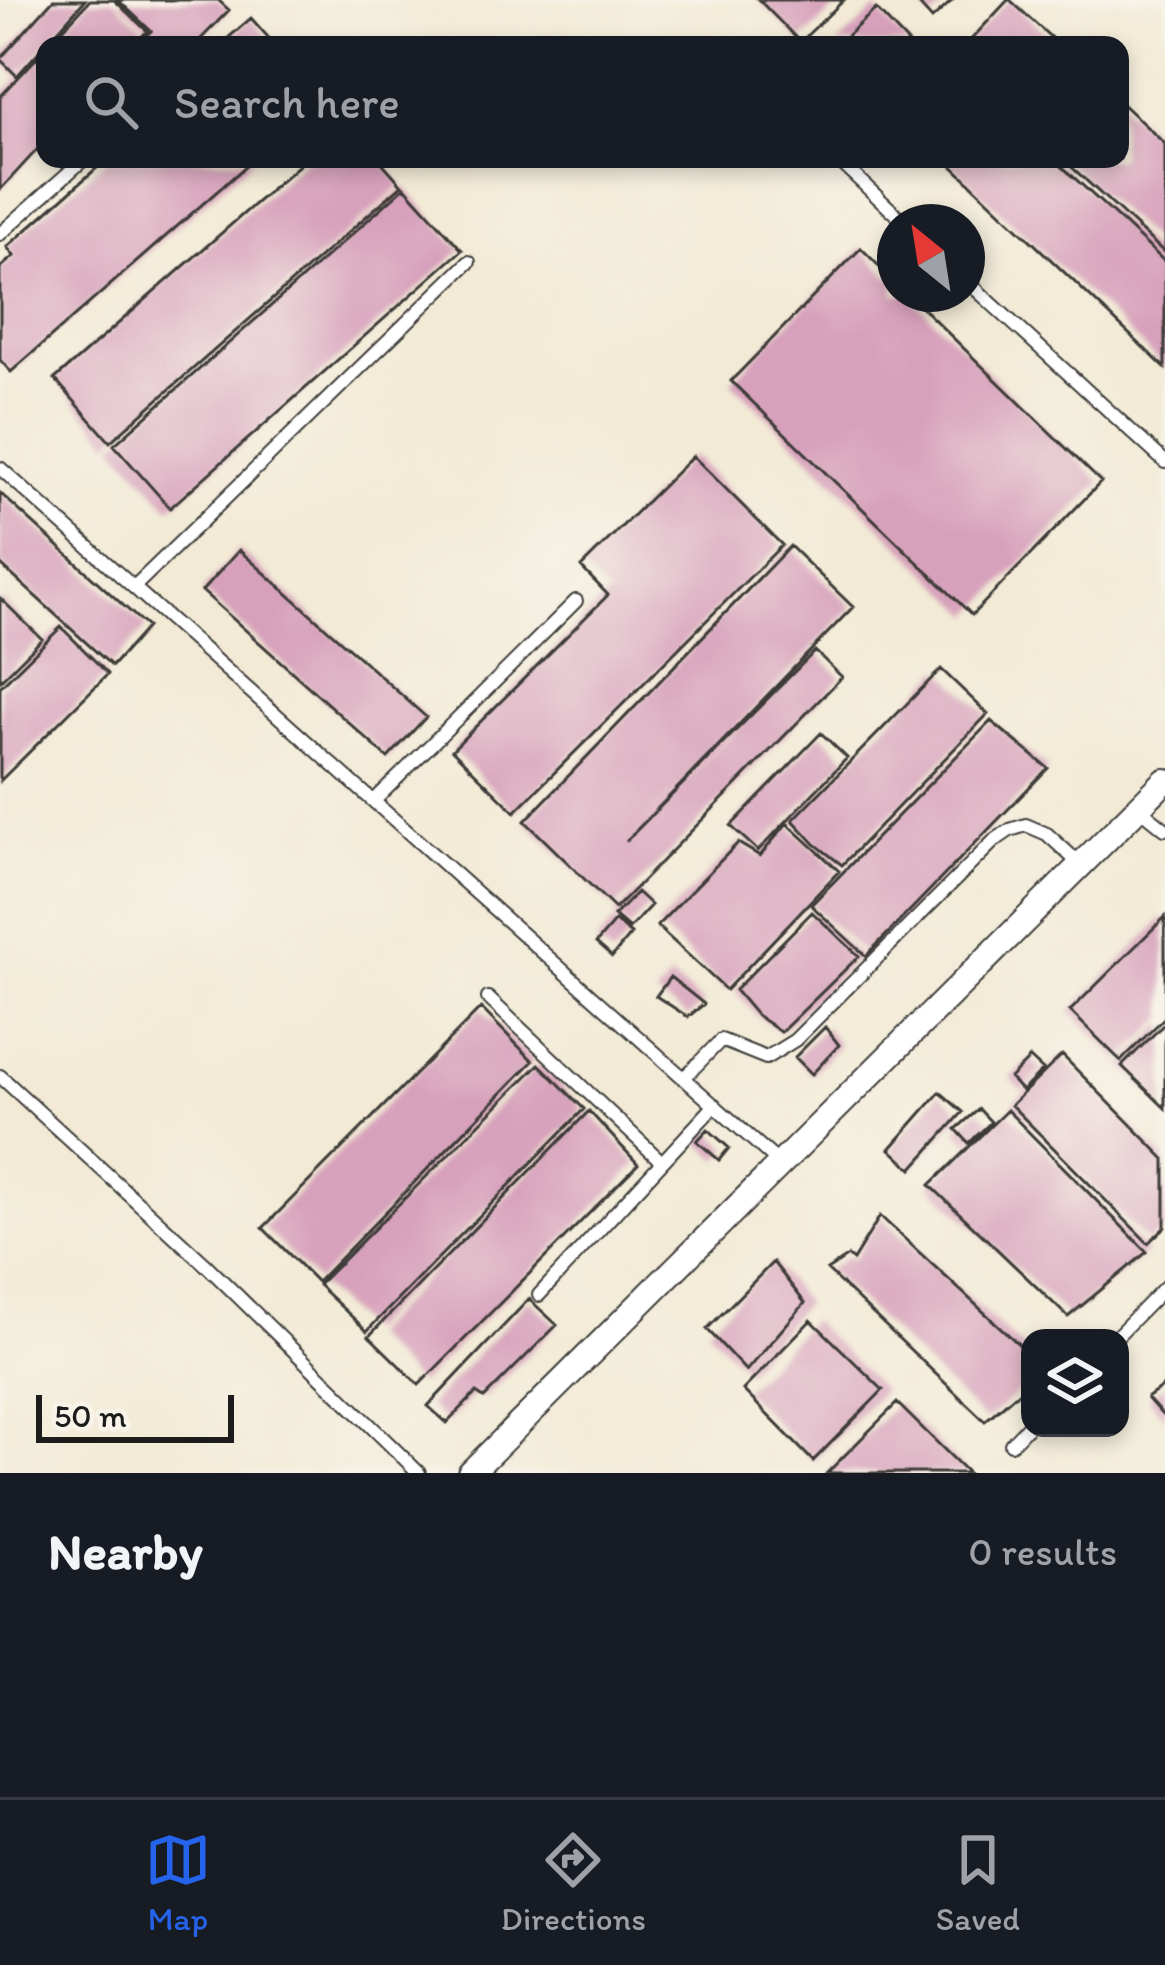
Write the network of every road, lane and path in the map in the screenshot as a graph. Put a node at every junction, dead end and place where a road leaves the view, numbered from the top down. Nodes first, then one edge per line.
1 (74, 168) edge
2 (847, 168) edge
3 (885, 204) edge
4 (0, 234) edge
5 (470, 262) dead end
6 (985, 297) edge
7 (1165, 462) edge
8 (0, 468) edge
9 (134, 587) junction
10 (576, 601) dead end
11 (1165, 781) edge
12 (374, 801) junction
13 (1138, 807) junction
14 (1165, 830) edge
15 (1081, 865) junction
16 (488, 998) dead end
17 (0, 1076) edge
18 (684, 1078) junction
19 (715, 1105) junction
20 (662, 1162) junction
21 (781, 1164) junction
22 (1165, 1287) edge
23 (539, 1294) dead end
24 (1124, 1329) edge
25 (1021, 1433) edge
26 (1011, 1444) dead end
27 (419, 1473) edge
28 (470, 1473) edge

1 - 4 lane
2 - 3 lane
5 - 9 lane
6 - 7 lane
8 - 9 lane
9 - 12 lane
10 - 12 lane
11 - 13 street
12 - 18 lane
13 - 14 lane
13 - 15 street
15 - 18 lane
15 - 21 street
16 - 20 lane
17 - 27 lane
18 - 19 lane
19 - 20 lane
19 - 21 lane
20 - 23 lane
21 - 28 street
22 - 24 lane
25 - 26 lane

